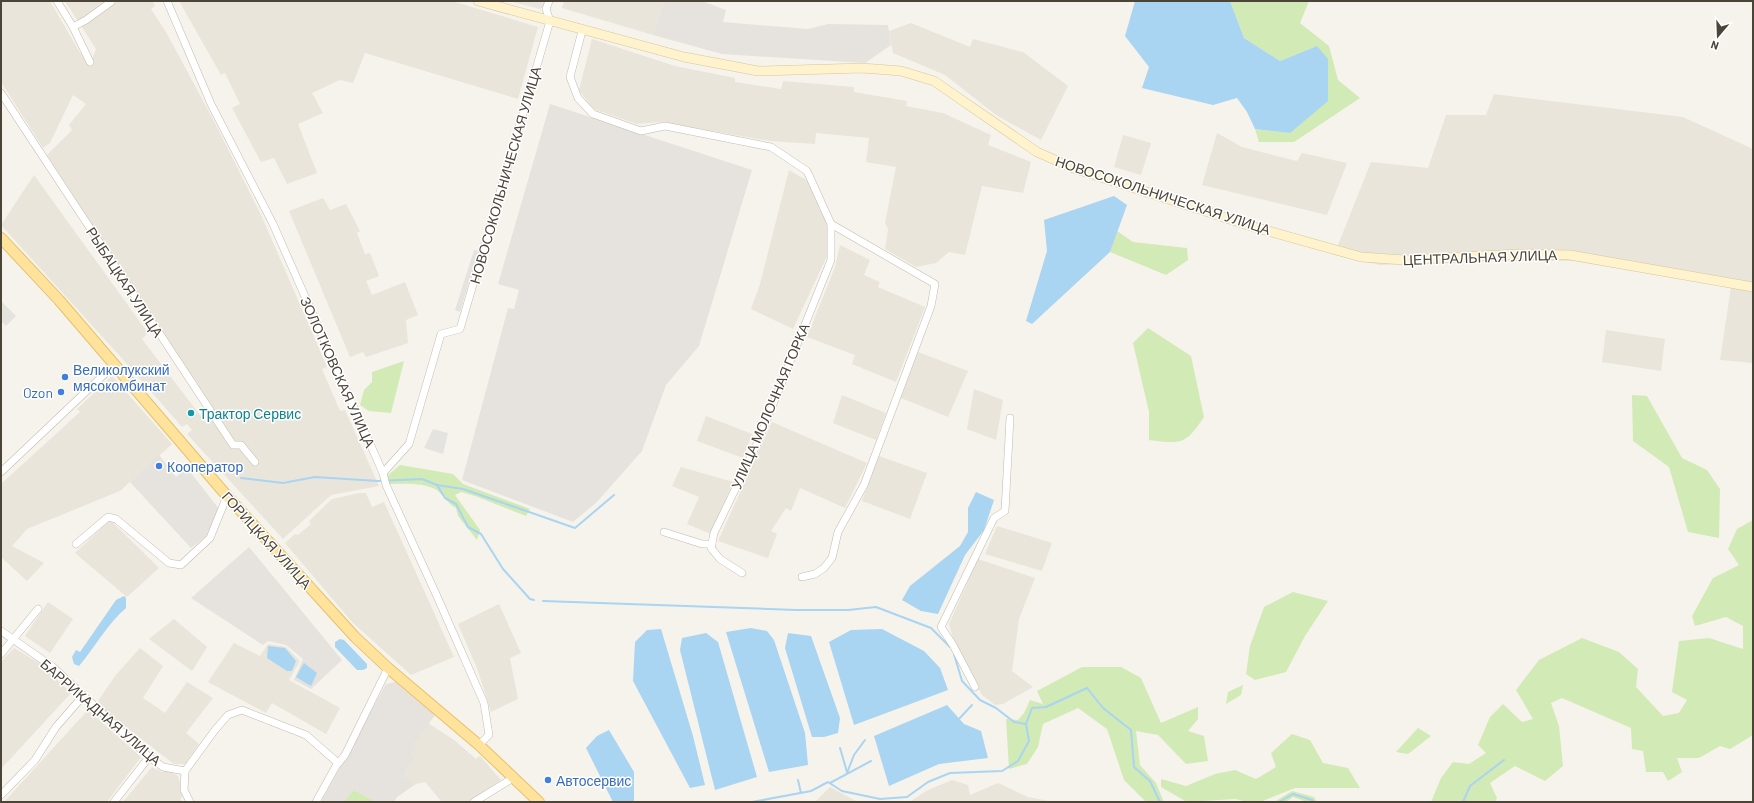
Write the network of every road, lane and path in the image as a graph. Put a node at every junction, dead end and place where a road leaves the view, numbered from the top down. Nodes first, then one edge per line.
1 (57, 1) edge
2 (167, 1) edge
3 (478, 1) edge
4 (549, 1) edge
5 (111, 2) edge
6 (550, 21) junction
7 (73, 27) junction
8 (582, 30) junction
9 (90, 62) dead end
10 (1, 93) edge
11 (831, 224) junction
12 (1, 238) edge
13 (1325, 247) joint
14 (1753, 287) edge
15 (114, 365) junction
16 (1010, 418) dead end
17 (255, 462) dead end
18 (1, 472) edge
19 (383, 475) junction
20 (227, 496) junction
21 (664, 532) dead end
22 (76, 544) dead end
23 (712, 544) junction
24 (742, 573) dead end
25 (802, 577) dead end
26 (38, 609) dead end
27 (1, 631) edge
28 (13, 640) junction
29 (1, 654) edge
30 (388, 668) junction
31 (975, 687) dead end
32 (83, 696) junction
33 (479, 745) junction
34 (149, 757) junction
35 (338, 763) junction
36 (185, 771) junction
37 (513, 778) junction
38 (1, 795) edge
39 (114, 802) edge
40 (190, 802) edge
41 (316, 802) edge
42 (474, 802) edge
43 (539, 802) edge

1 - 7 street
2 - 19 street, ЗОЛОТКОВСКАЯ УЛИЦА
3 - 6 main road, НОВОСОКОЛЬНИЧЕСКАЯ УЛИЦА
4 - 6 street
5 - 7 street
6 - 8 main road, НОВОСОКОЛЬНИЧЕСКАЯ УЛИЦА
6 - 19 street, НОВОСОКОЛЬНИЧЕСКАЯ УЛИЦА
7 - 9 street
8 - 11 street
8 - 13 main road, НОВОСОКОЛЬНИЧЕСКАЯ УЛИЦА
10 - 17 street, РЫБАЦКАЯ УЛИЦА
11 - 23 street, УЛИЦА МОЛОЧНАЯ ГОРКА
11 - 25 street
12 - 15 main road, ГОРИЦКАЯ УЛИЦА
13 - 14 main road, ЦЕНТРАЛЬНАЯ УЛИЦА
15 - 18 street
15 - 20 main road, ГОРИЦКАЯ УЛИЦА
16 - 31 street
19 - 33 street, ЗОЛОТКОВСКАЯ УЛИЦА
20 - 22 street
20 - 30 main road, ГОРИЦКАЯ УЛИЦА
21 - 23 street
23 - 24 street
26 - 28 street
27 - 28 street, БАРРИКАДНАЯ УЛИЦА
28 - 29 street
28 - 32 street, БАРРИКАДНАЯ УЛИЦА
30 - 33 main road, ГОРИЦКАЯ УЛИЦА
30 - 35 street
32 - 34 street, БАРРИКАДНАЯ УЛИЦА
32 - 38 street
33 - 37 main road, ГОРИЦКАЯ УЛИЦА
34 - 36 street, БАРРИКАДНАЯ УЛИЦА
34 - 39 street
35 - 36 street
35 - 41 street
36 - 40 street
37 - 42 street
37 - 43 main road, ГОРИЦКАЯ УЛИЦА

